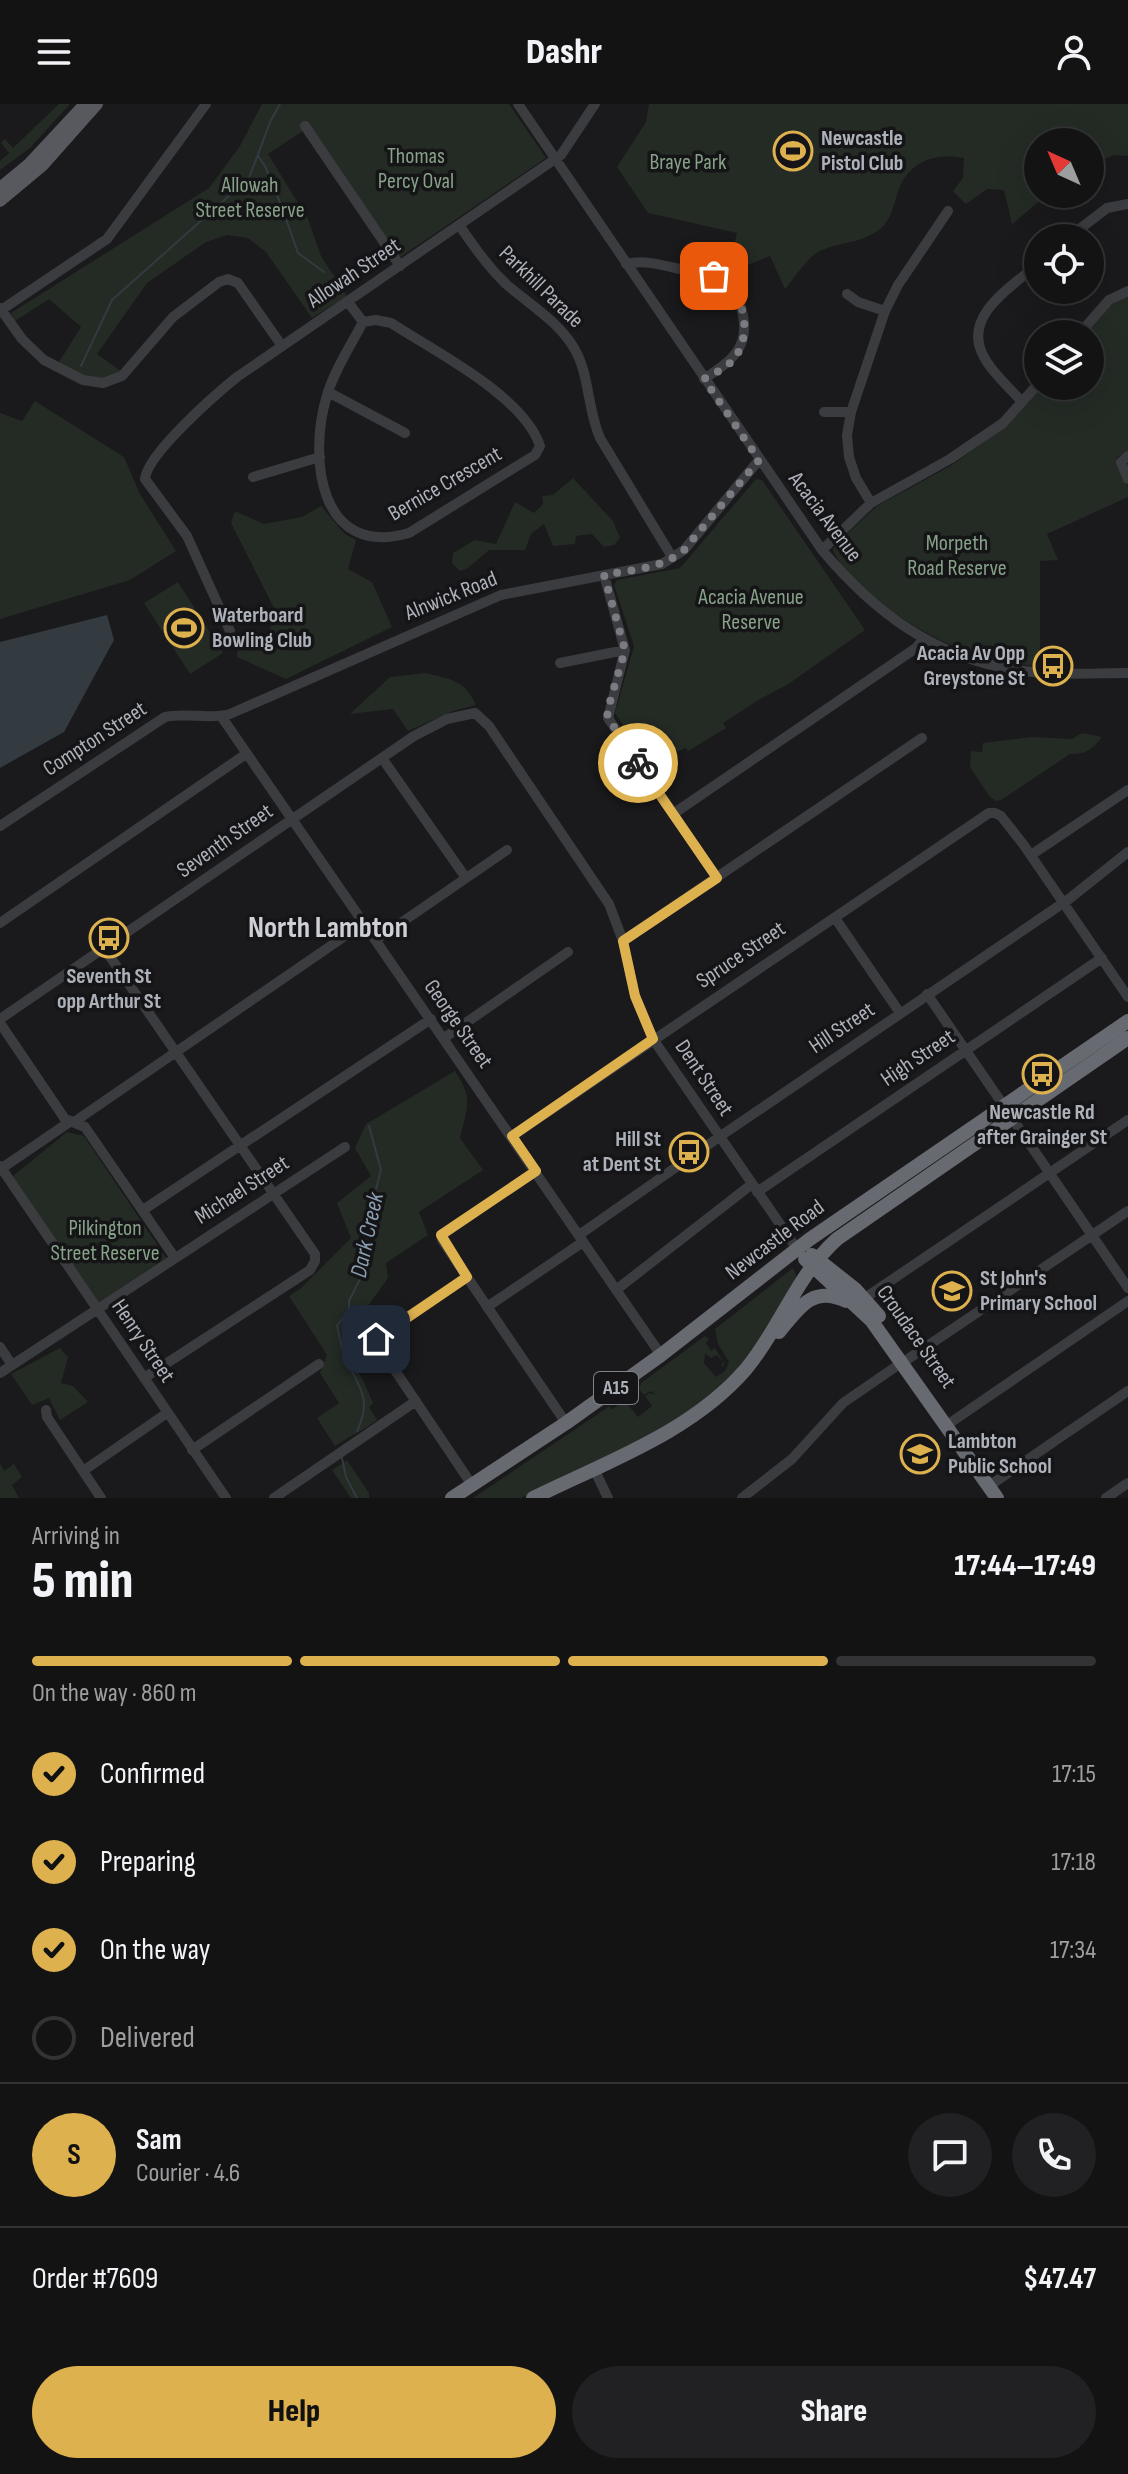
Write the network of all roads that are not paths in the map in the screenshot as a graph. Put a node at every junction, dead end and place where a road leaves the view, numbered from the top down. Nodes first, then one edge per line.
1 (85, 104) edge
2 (97, 104) edge
3 (206, 104) edge
4 (518, 104) edge
5 (595, 104) edge
6 (305, 126) dead end
7 (555, 159) junction
8 (0, 188) edge
9 (0, 201) edge
10 (1128, 204) edge
11 (948, 211) dead end
12 (1086, 224) edge
13 (459, 225) junction
14 (626, 264) junction
15 (400, 266) junction
16 (1024, 276) edge
17 (1128, 291) edge
18 (847, 294) dead end
19 (348, 302) junction
20 (0, 309) edge
21 (885, 311) junction
22 (1091, 320) edge
23 (363, 322) junction
24 (282, 346) junction
25 (704, 379) junction
26 (328, 392) junction
27 (1024, 400) edge
28 (1022, 402) junction
29 (824, 412) dead end
30 (851, 412) junction
31 (405, 433) dead end
32 (320, 457) junction
33 (759, 460) junction
34 (1125, 460) edge
35 (253, 477) dead end
36 (1128, 479) edge
37 (871, 503) junction
38 (822, 550) junction
39 (669, 552) dead end
40 (604, 575) junction
41 (230, 631) dead end
42 (923, 639) junction
43 (625, 650) junction
44 (560, 663) dead end
45 (1128, 673) edge
46 (479, 715) joint
47 (221, 716) junction
48 (922, 738) dead end
49 (246, 754) junction
50 (382, 758) junction
51 (1128, 790) edge
52 (673, 814) junction
53 (292, 818) junction
54 (0, 826) edge
55 (507, 850) dead end
56 (1128, 852) edge
57 (1031, 855) junction
58 (466, 878) junction
59 (717, 878) junction
60 (1063, 903) junction
61 (835, 918) junction
62 (0, 923) edge
63 (364, 923) junction
64 (376, 940) junction
65 (623, 941) junction
66 (104, 948) junction
67 (568, 952) dead end
68 (1102, 958) junction
69 (927, 994) junction
70 (1128, 997) edge
71 (900, 1013) junction
72 (431, 1019) junction
73 (0, 1021) edge
74 (1128, 1021) edge
75 (444, 1038) junction
76 (1128, 1038) edge
77 (653, 1039) junction
78 (965, 1050) junction
79 (176, 1052) junction
80 (1008, 1112) junction
81 (1128, 1120) edge
82 (72, 1122) junction
83 (512, 1136) junction
84 (721, 1138) junction
85 (240, 1145) junction
86 (345, 1147) dead end
87 (1, 1167) edge
88 (536, 1171) junction
89 (1049, 1173) junction
90 (754, 1188) junction
91 (275, 1193) junction
92 (143, 1210) junction
93 (1128, 1211) edge
94 (848, 1231) junction
95 (1092, 1235) junction
96 (581, 1239) junction
97 (797, 1249) junction
98 (175, 1258) junction
99 (814, 1262) junction
100 (467, 1277) junction
101 (1128, 1288) edge
102 (616, 1290) junction
103 (861, 1300) junction
104 (1128, 1301) edge
105 (487, 1307) junction
106 (97, 1308) junction
107 (0, 1347) edge
108 (661, 1355) junction
109 (753, 1360) junction
110 (904, 1361) junction
111 (319, 1364) dead end
112 (12, 1365) junction
113 (0, 1373) edge
114 (144, 1378) junction
115 (1128, 1391) edge
116 (416, 1401) junction
117 (46, 1410) dead end
118 (167, 1413) junction
119 (566, 1423) junction
120 (947, 1425) junction
121 (192, 1450) junction
122 (594, 1469) junction
123 (83, 1471) junction
124 (1128, 1483) edge
125 (472, 1485) junction
126 (993, 1492) edge
127 (101, 1498) edge
128 (226, 1498) edge
129 (274, 1498) edge
130 (452, 1498) edge
131 (533, 1498) edge
132 (608, 1498) edge
133 (742, 1498) edge
134 (1106, 1498) edge

1 - 8 main road
2 - 9 main road
3 - 20 street
4 - 7 street, Acacia Avenue
5 - 7 street, Allowah Street
6 - 15 street
7 - 13 street, Allowah Street
7 - 14 street, Acacia Avenue
10 - 12 street
11 - 21 street
13 - 15 street, Allowah Street
13 - 39 street, Parkhill Parade
14 - 25 street, Acacia Avenue
14 - 25 street
15 - 19 street, Allowah Street
16 - 28 street
17 - 22 street
18 - 21 street
19 - 23 street
19 - 24 street, Allowah Street
20 - 24 street
21 - 30 street
23 - 26 street, Bernice Crescent
23 - 32 street, Bernice Crescent
24 - 41 street, Allowah Street
25 - 33 street, Acacia Avenue
26 - 31 street
26 - 32 street, Bernice Crescent
27 - 28 street
28 - 37 street
29 - 30 street
30 - 37 street
32 - 35 street
33 - 38 street, Acacia Avenue
33 - 40 street, Alnwick Road
34 - 36 street
37 - 38 street
38 - 42 street, Acacia Avenue
40 - 43 street
40 - 47 street, Alnwick Road
42 - 45 street, Acacia Avenue
42 - 52 street
43 - 44 street
43 - 52 street
46 - 50 street, Seventh Street
46 - 65 street, Dent Street
47 - 49 street, George Street
47 - 54 street, Compton Street
48 - 59 street
49 - 53 street, George Street
49 - 62 street
50 - 53 street, Seventh Street
50 - 58 street
51 - 57 street
52 - 59 street
53 - 63 street, George Street
53 - 66 street, Seventh Street
55 - 58 street
56 - 60 street, Hill Street
57 - 60 street
57 - 61 street, Spruce Street
58 - 64 street
59 - 65 street
60 - 68 street
60 - 69 street, Hill Street
61 - 71 street
61 - 77 street, Spruce Street
63 - 64 street, George Street
63 - 79 street
64 - 72 street, George Street
65 - 77 street, Dent Street
66 - 73 street, Seventh Street
66 - 79 street
67 - 75 street
68 - 70 street
68 - 78 street, High Street
69 - 71 street, Hill Street
69 - 78 street
71 - 84 street, Hill Street
72 - 75 street, George Street
72 - 85 street
73 - 82 street
74 - 80 highway, Newcastle Road / A15
75 - 83 street, George Street
76 - 80 highway, Newcastle Road / A15
77 - 83 street, Spruce Street
77 - 84 street, Dent Street
78 - 80 street
78 - 90 street, High Street
79 - 82 street
79 - 85 street
80 - 89 street
80 - 94 highway, Newcastle Road / A15
80 - 97 highway, Newcastle Road / A15
81 - 89 street
82 - 87 street
82 - 92 street
83 - 88 street, George Street
84 - 90 street, Dent Street
84 - 96 street, Hill Street
85 - 91 street
85 - 92 street
86 - 91 street, Michael Street
87 - 106 street, Henry Street
88 - 96 street, George Street
88 - 100 street
89 - 95 street
89 - 103 street
90 - 97 street, Dent Street
90 - 102 street, High Street
91 - 98 street, Michael Street
91 - 114 street
92 - 98 street
93 - 95 street
94 - 99 highway, Newcastle Road / A15
94 - 103 highway
95 - 101 street
95 - 110 street
96 - 102 street, George Street
96 - 105 street, Hill Street
97 - 99 highway, Croudace Street
97 - 108 highway, Newcastle Road / A15
98 - 106 street, Michael Street
99 - 103 highway, Croudace Street
99 - 103 highway, Croudace Street
99 - 109 highway, Newcastle Road / A15
100 - 105 street
100 - 116 street
102 - 108 street, George Street
103 - 109 highway
103 - 110 highway, Croudace Street
104 - 120 street
105 - 119 street
106 - 112 street, Michael Street
106 - 114 street, Henry Street
107 - 112 street
108 - 119 highway, Newcastle Road / A15
109 - 122 highway, Newcastle Road / A15
110 - 120 highway, Croudace Street
110 - 133 street
111 - 121 street
112 - 113 street, Michael Street
114 - 118 street, Henry Street
115 - 126 street
116 - 125 street
116 - 129 street
117 - 123 street
118 - 121 street, Henry Street
118 - 123 street
119 - 125 highway, Newcastle Road / A15
120 - 126 highway, Croudace Street
121 - 128 street, Henry Street
122 - 131 highway, Newcastle Road / A15
122 - 132 street
123 - 127 street
124 - 134 street
125 - 130 highway, Newcastle Road / A15

